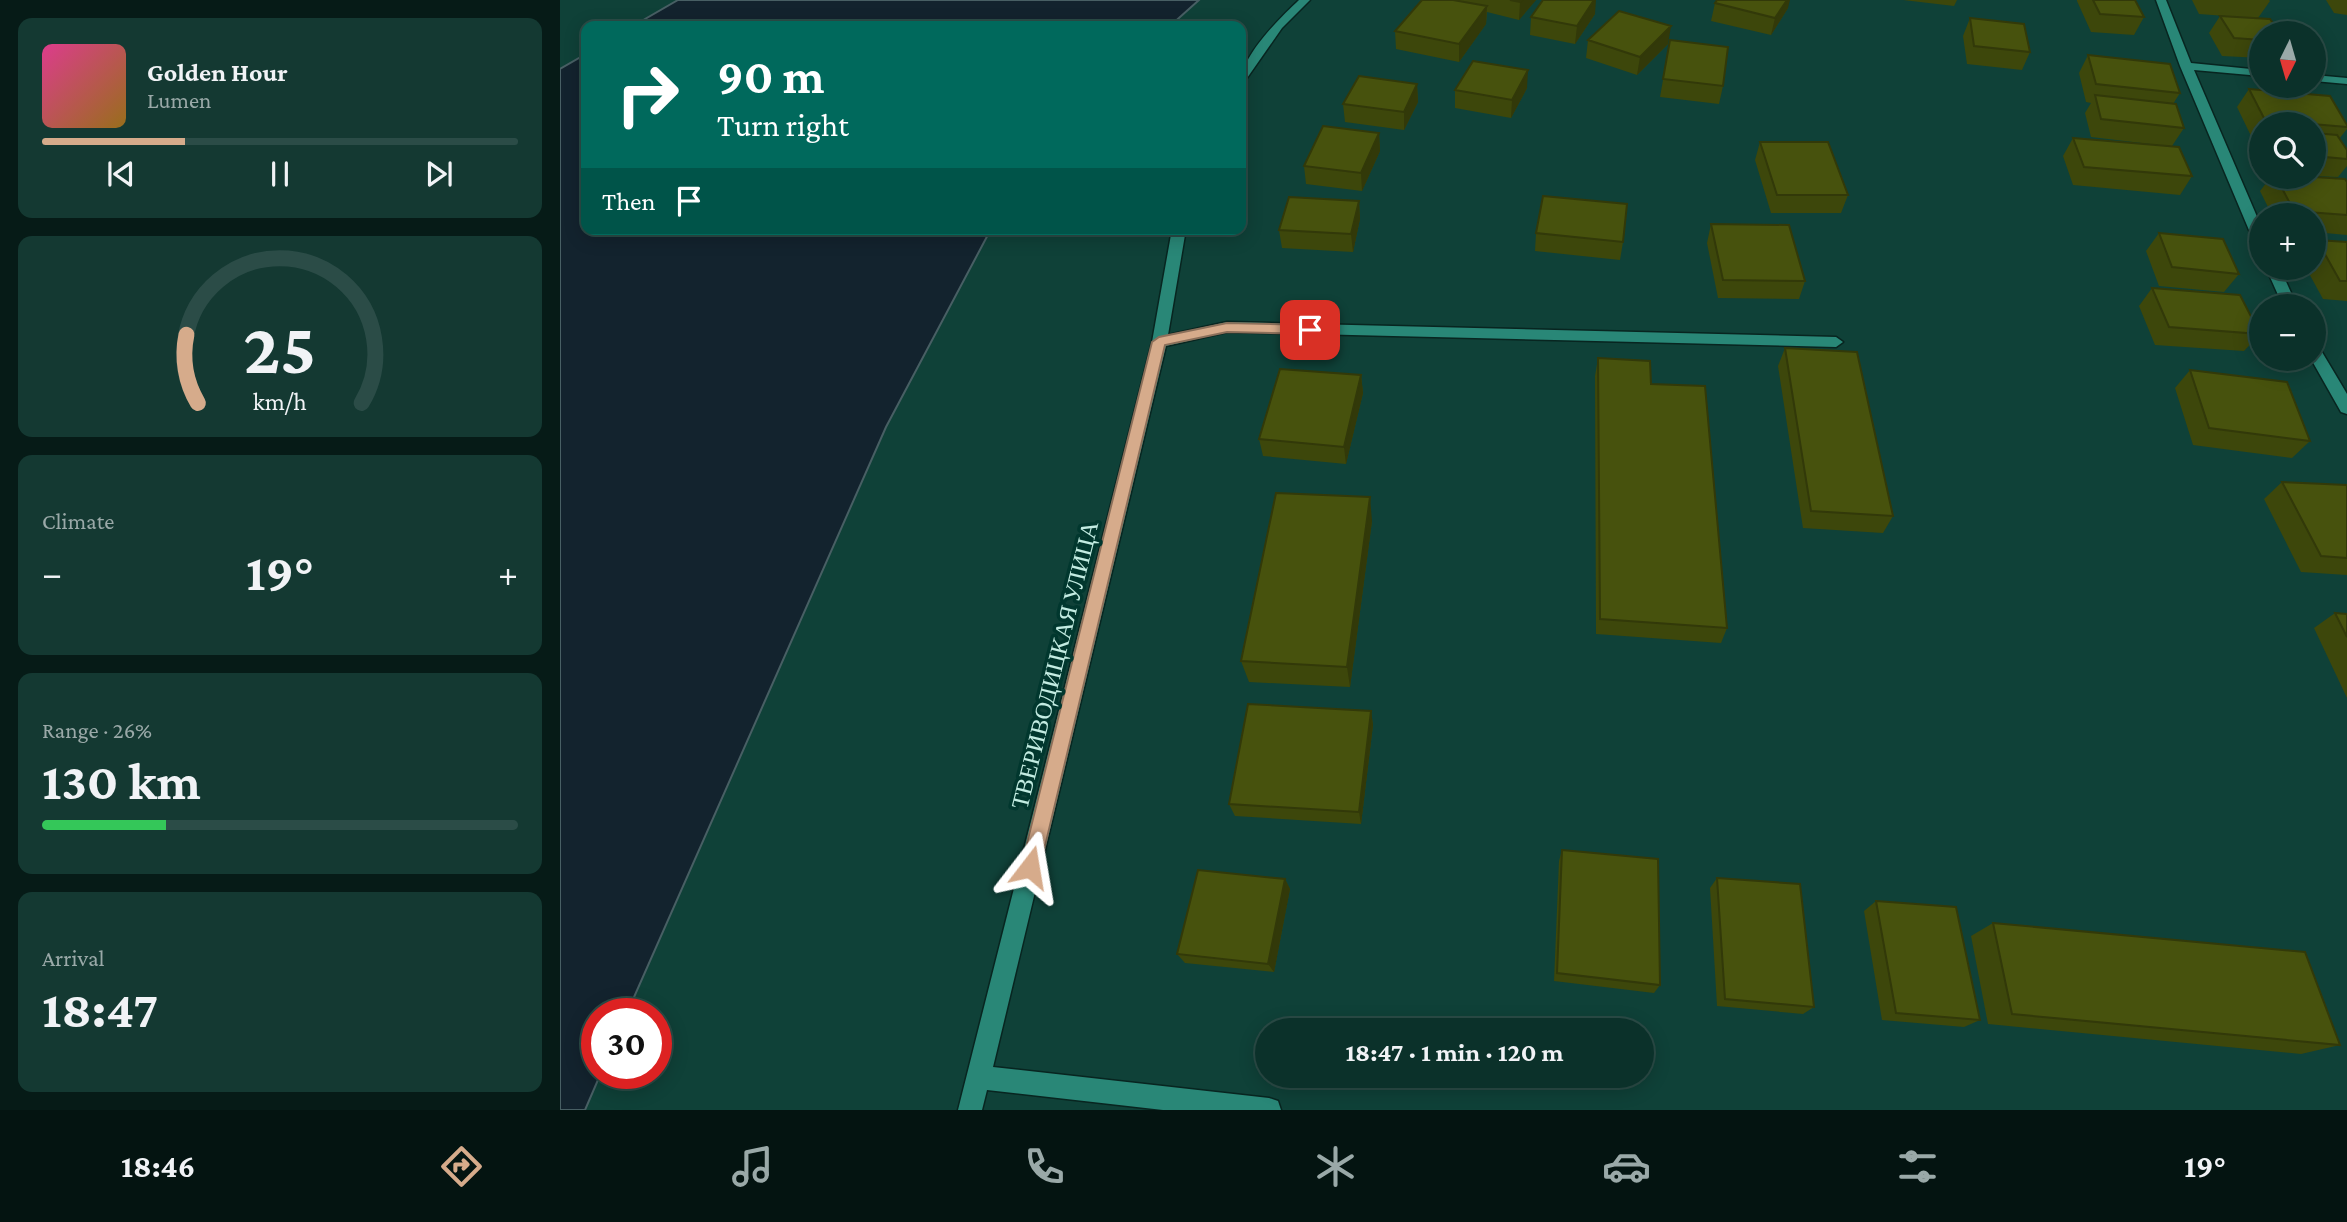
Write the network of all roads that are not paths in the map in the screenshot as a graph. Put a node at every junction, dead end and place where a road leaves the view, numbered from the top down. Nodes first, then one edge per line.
1 (1305, 0) edge
2 (2161, 0) edge
3 (2186, 66) junction
4 (1246, 72) edge
5 (2249, 72) edge
6 (2326, 79) edge
7 (2347, 81) edge
8 (2249, 214) edge
9 (1179, 235) edge
10 (1159, 342) junction
11 (1836, 342) dead end
12 (2326, 371) edge
13 (2347, 408) edge
14 (979, 1077) junction
15 (970, 1110) edge
16 (1269, 1110) edge

1 - 4 street
2 - 3 street
3 - 5 street
3 - 8 street
6 - 7 street
9 - 10 street, ТВЕРИВОДИЦКАЯ УЛИЦА
10 - 11 street
10 - 14 street, ТВЕРИВОДИЦКАЯ УЛИЦА
12 - 13 street
14 - 15 street, ТВЕРИВОДИЦКАЯ УЛИЦА
14 - 16 street

